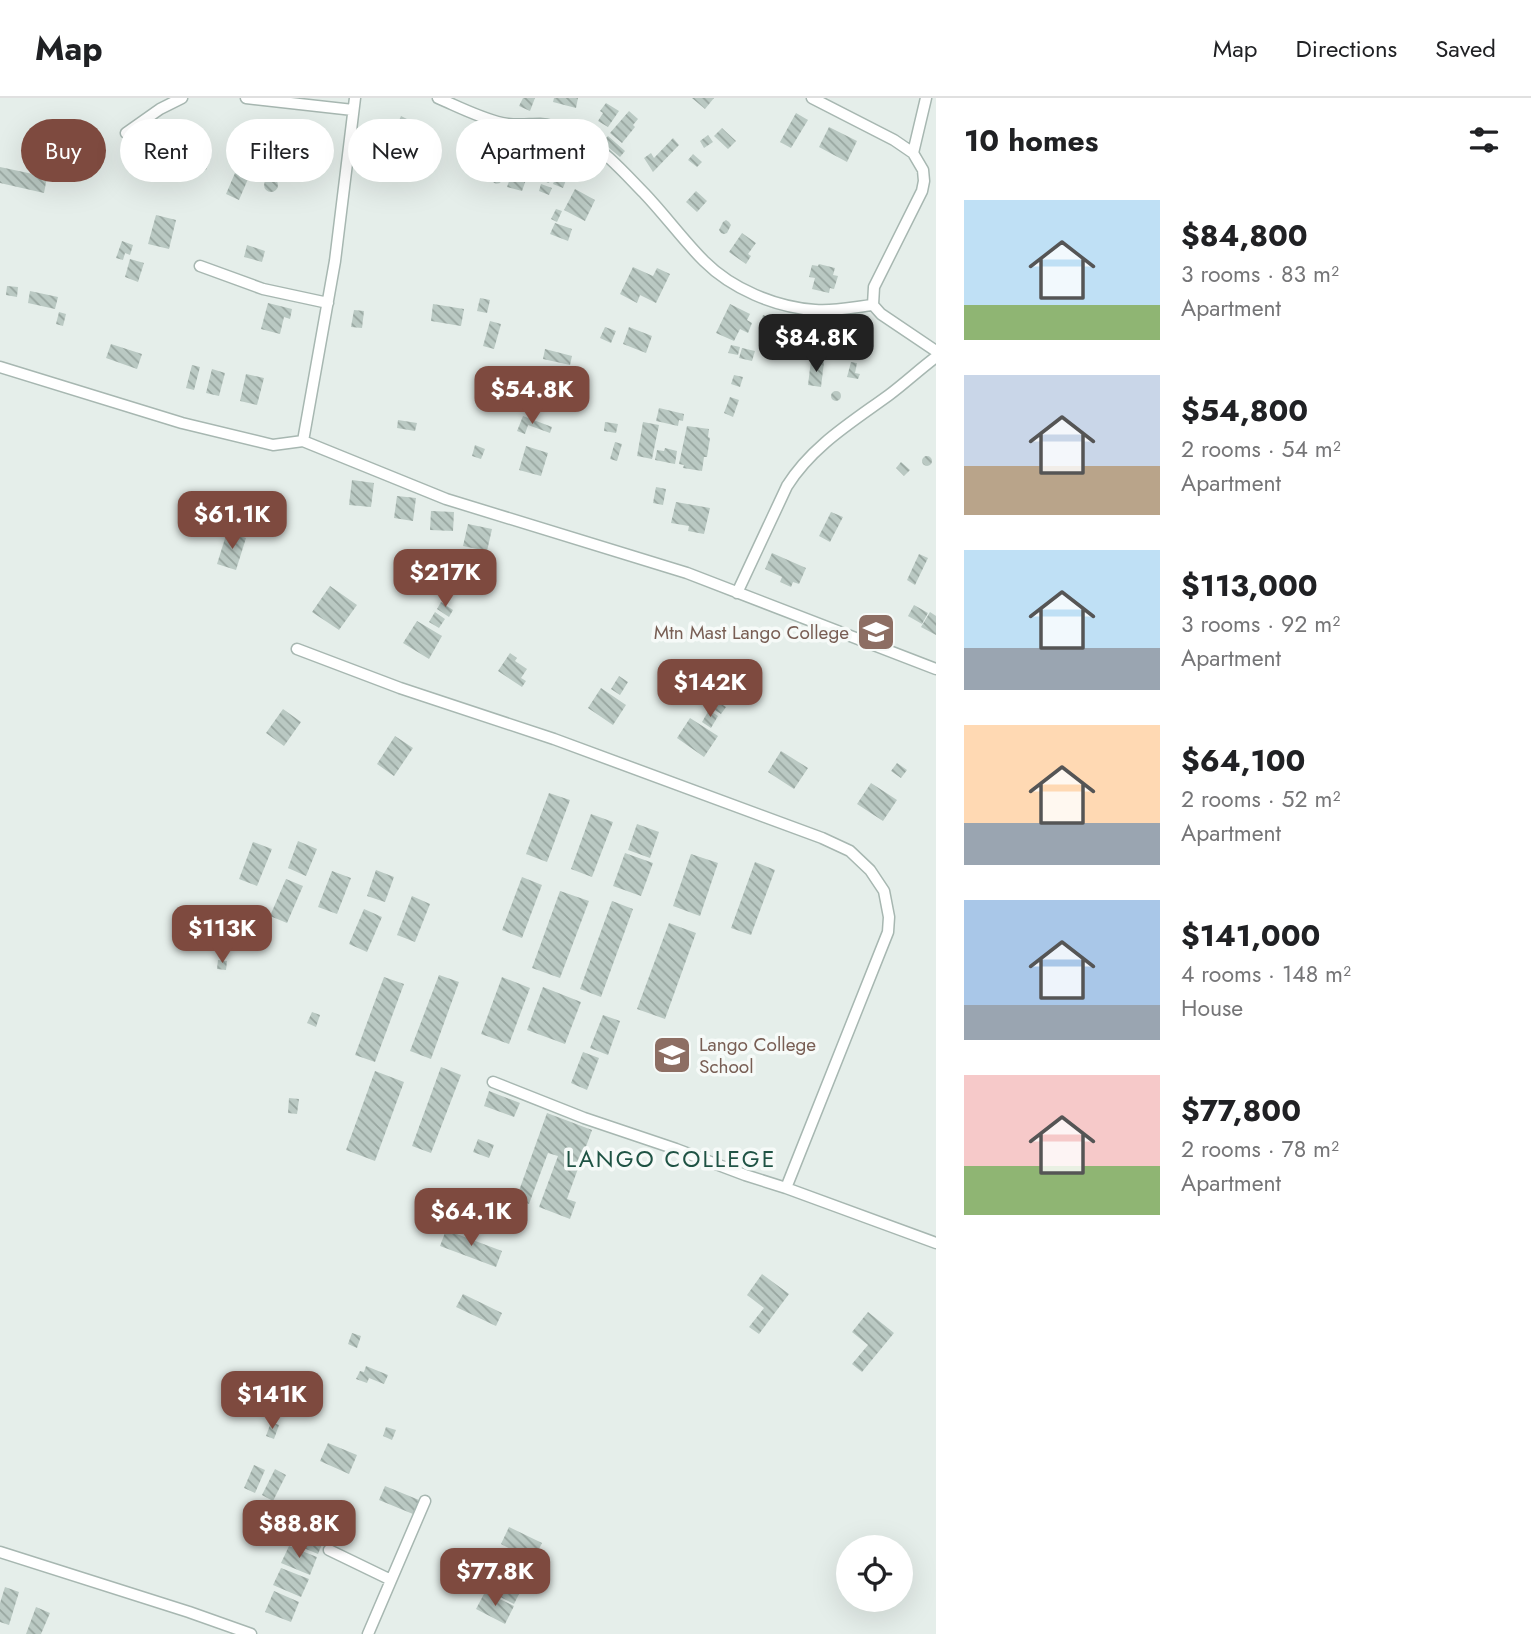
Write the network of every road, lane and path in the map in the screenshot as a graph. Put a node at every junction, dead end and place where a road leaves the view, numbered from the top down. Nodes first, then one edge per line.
1 (182, 98) edge
2 (246, 98) edge
3 (438, 98) edge
4 (812, 98) edge
5 (926, 98) edge
6 (354, 104) edge
7 (146, 119) edge
8 (913, 153) junction
9 (200, 267) dead end
10 (328, 303) junction
11 (873, 305) junction
12 (936, 351) edge
13 (936, 357) edge
14 (0, 367) edge
15 (303, 441) junction
16 (737, 593) junction
17 (297, 649) dead end
18 (936, 669) edge
19 (493, 1082) dead end
20 (786, 1188) junction
21 (936, 1243) edge
22 (425, 1501) dead end
23 (329, 1550) dead end
24 (0, 1552) edge
25 (391, 1580) junction
26 (251, 1634) edge
27 (368, 1634) edge

1 - 7 street
2 - 6 street
3 - 11 street
4 - 8 street
5 - 8 street
6 - 10 street
8 - 11 street
9 - 10 street
10 - 15 street
11 - 12 street
13 - 16 street
14 - 15 street
15 - 16 street
16 - 18 street
17 - 20 street
19 - 20 street
20 - 21 street
22 - 25 street
23 - 25 street
24 - 26 street
25 - 27 street

